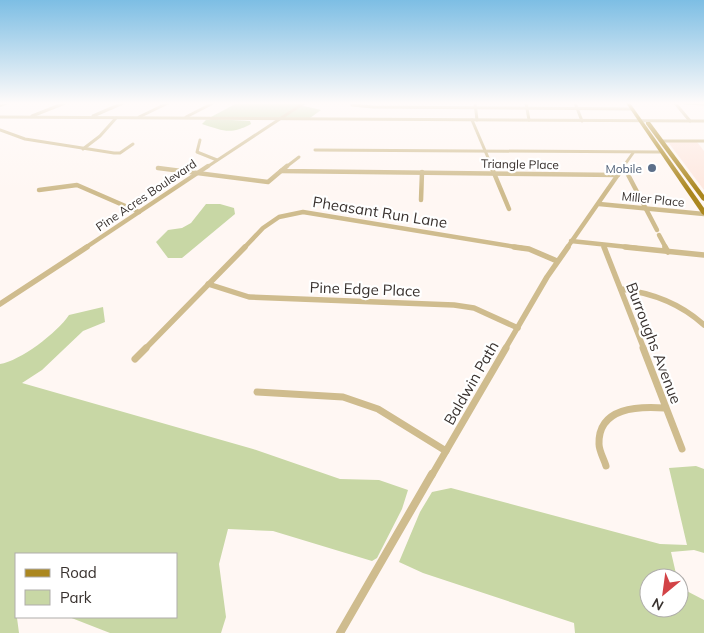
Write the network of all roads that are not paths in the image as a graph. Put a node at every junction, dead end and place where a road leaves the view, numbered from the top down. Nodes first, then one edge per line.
1 (7, 133) edge
2 (103, 133) edge
3 (259, 133) edge
4 (477, 133) edge
5 (649, 133) edge
6 (654, 133) edge
7 (200, 140) dead end
8 (662, 141) junction
9 (699, 141) junction
10 (704, 141) edge
11 (133, 144) dead end
12 (704, 147) edge
13 (83, 149) junction
14 (315, 150) dead end
15 (484, 151) junction
16 (660, 152) junction
17 (633, 153) junction
18 (299, 157) dead end
19 (217, 160) junction
20 (624, 167) junction
21 (158, 168) dead end
22 (280, 172) junction
23 (422, 172) junction
24 (493, 173) junction
25 (197, 174) junction
26 (618, 175) junction
27 (39, 190) dead end
28 (701, 192) edge
29 (704, 199) edge
30 (421, 200) dead end
31 (599, 204) junction
32 (646, 209) junction
33 (509, 210) dead end
34 (139, 212) junction
35 (704, 214) edge
36 (571, 242) junction
37 (604, 246) junction
38 (668, 252) junction
39 (704, 255) edge
40 (557, 261) junction
41 (208, 284) junction
42 (621, 289) junction
43 (0, 304) edge
44 (704, 325) edge
45 (518, 328) junction
46 (135, 359) dead end
47 (257, 392) dead end
48 (665, 408) junction
49 (682, 449) dead end
50 (446, 451) junction
51 (606, 466) dead end
52 (340, 633) edge

1 - 13 street
2 - 13 street
3 - 19 street, Pine Acres Boulevard
4 - 15 street
5 - 16 main road
6 - 8 main road
7 - 19 street
8 - 9 street
8 - 28 main road
9 - 10 street
9 - 12 street
11 - 13 street
14 - 15 street
15 - 17 street
15 - 24 street
16 - 17 street
16 - 35 main road
17 - 20 street, Baldwin Path
18 - 22 street
19 - 25 street, Pine Acres Boulevard
20 - 26 street, Baldwin Path
20 - 32 street
21 - 25 street
22 - 23 street, Triangle Place
22 - 25 street
23 - 24 street, Triangle Place
23 - 30 street
24 - 26 street, Triangle Place
24 - 33 street
25 - 34 street, Pine Acres Boulevard
26 - 31 street, Baldwin Path
27 - 34 street
28 - 29 main road
31 - 32 street, Miller Place
31 - 36 street, Baldwin Path
32 - 35 street, Miller Place
32 - 38 street
34 - 43 street, Pine Acres Boulevard
36 - 37 street
36 - 40 street, Baldwin Path
37 - 38 street
37 - 42 street, Burroughs Avenue
38 - 39 street
40 - 41 street, Pheasant Run Lane
40 - 45 street, Baldwin Path
41 - 45 street, Pine Edge Place
41 - 46 street, Pheasant Run Lane
42 - 44 street
42 - 48 street, Burroughs Avenue
45 - 50 street, Baldwin Path
47 - 50 street
48 - 49 street, Burroughs Avenue
48 - 51 street
50 - 52 street, Baldwin Path

